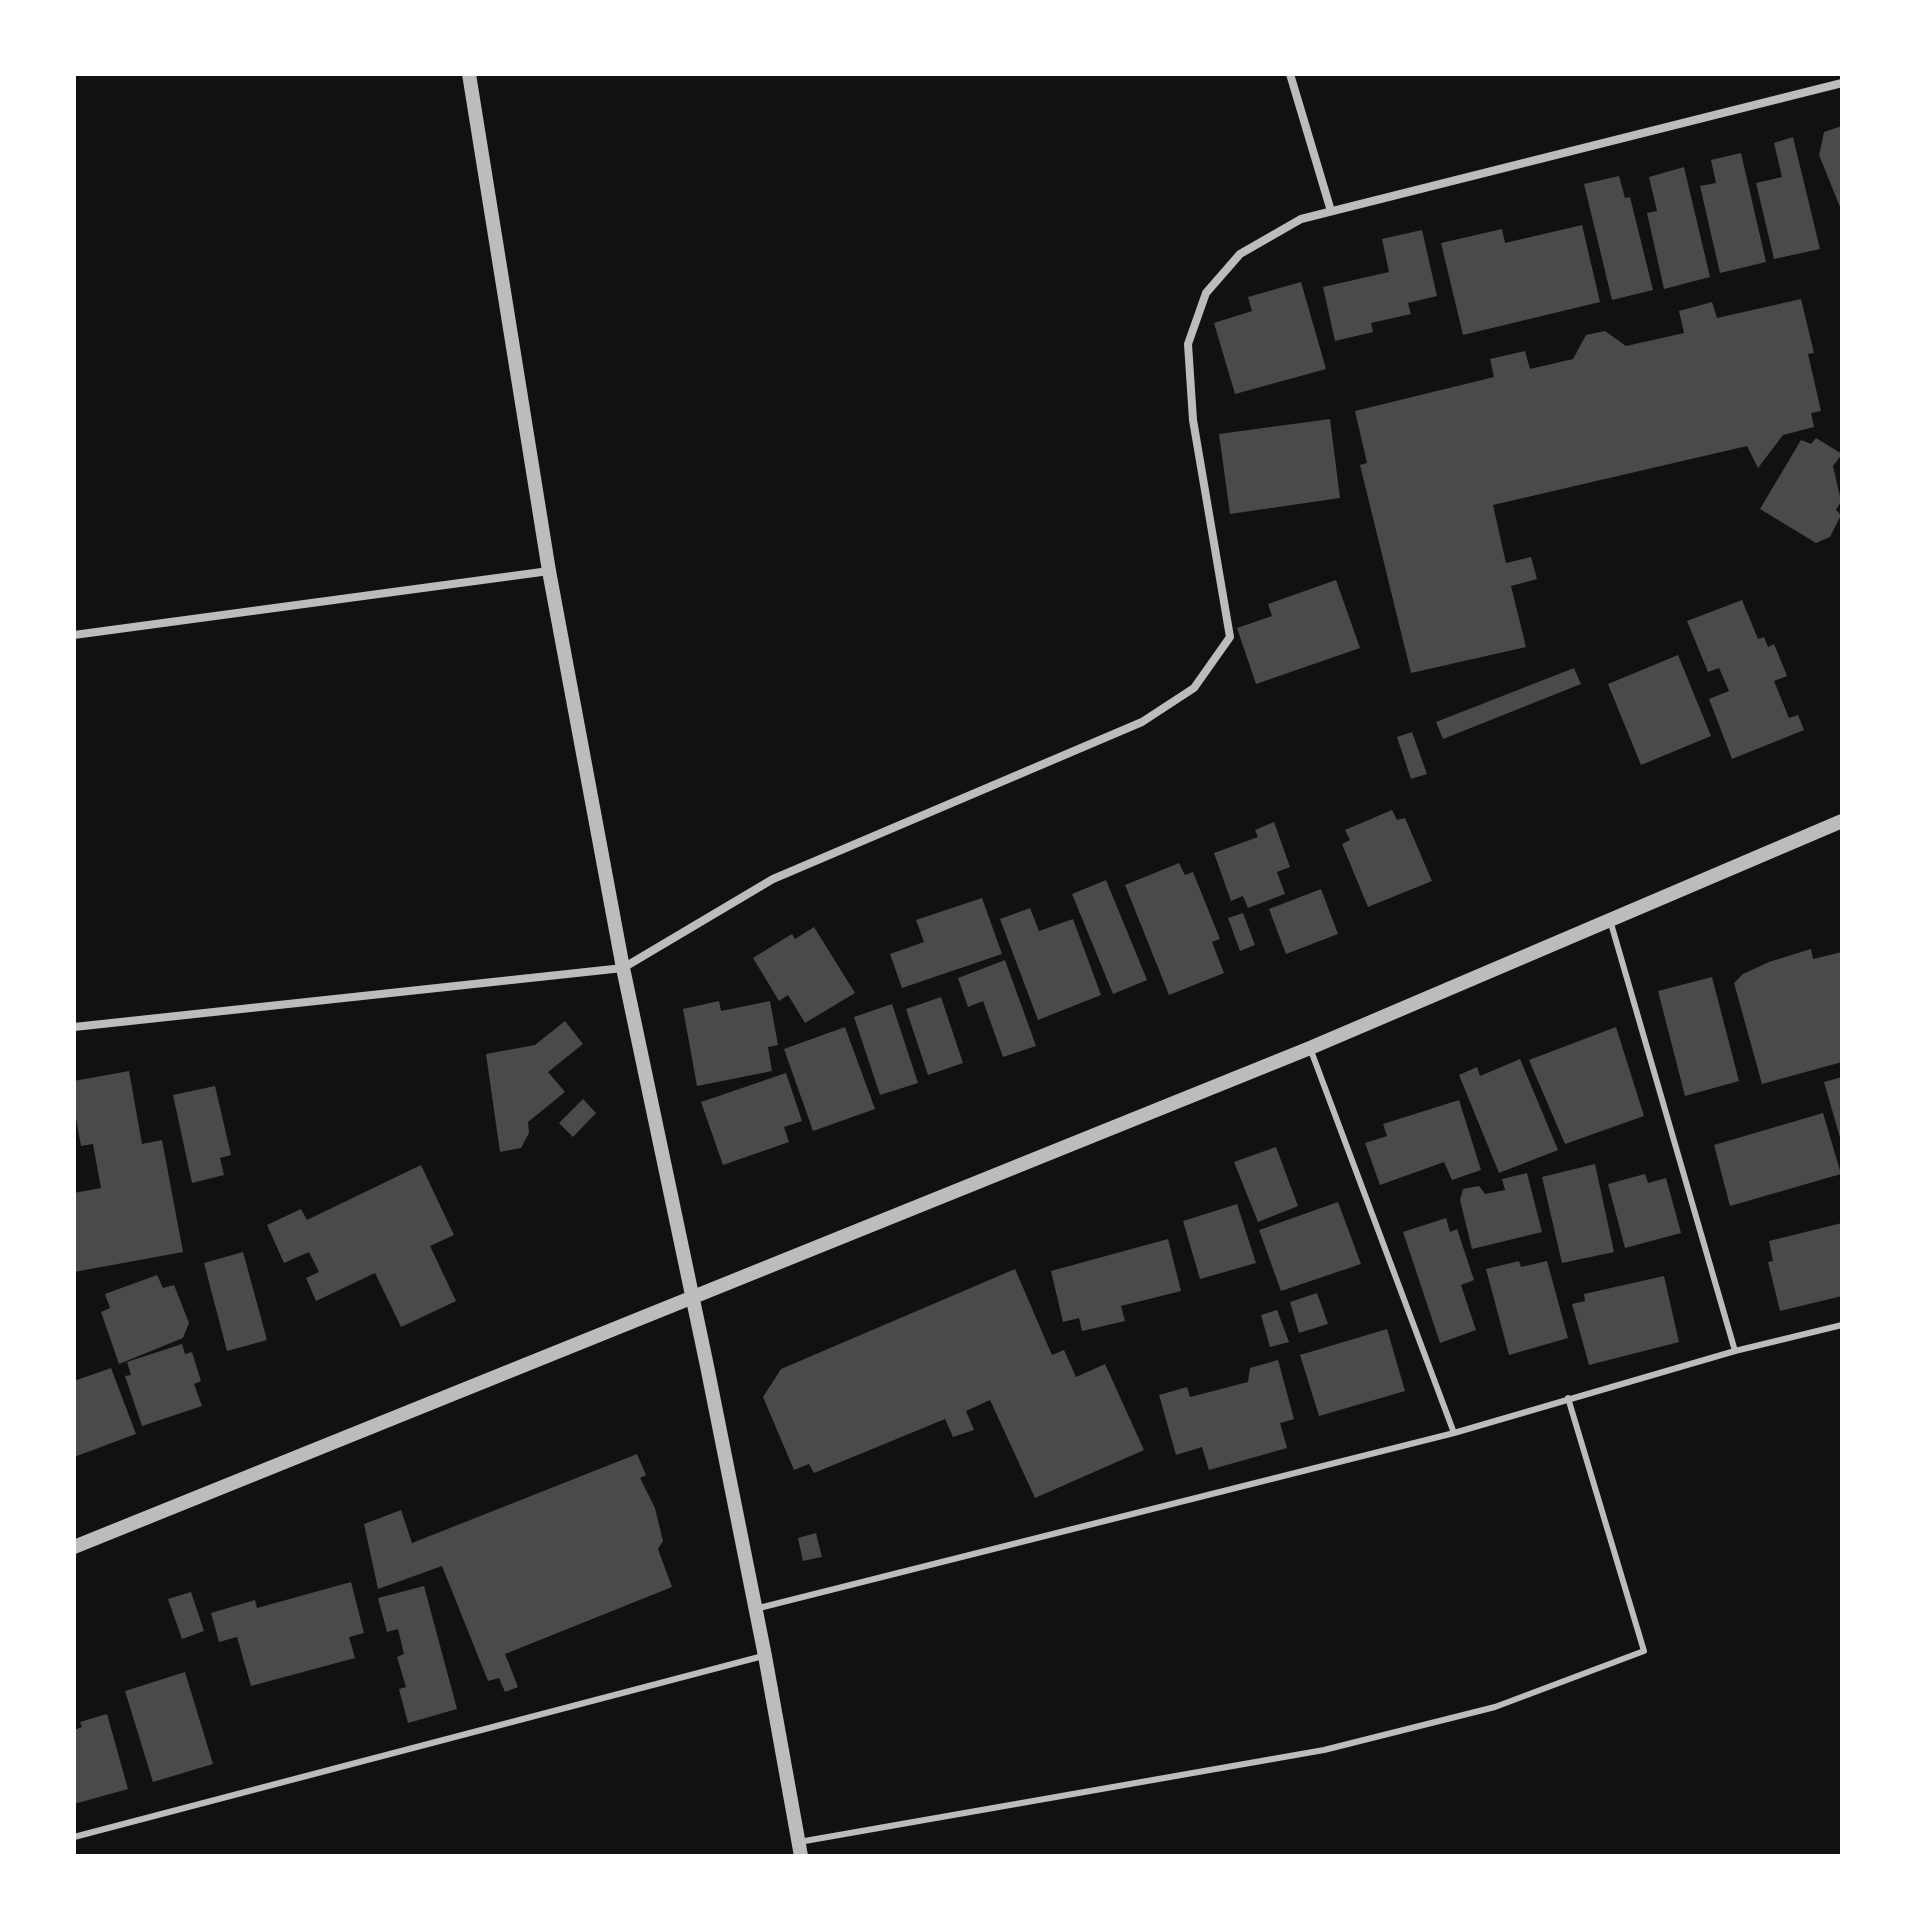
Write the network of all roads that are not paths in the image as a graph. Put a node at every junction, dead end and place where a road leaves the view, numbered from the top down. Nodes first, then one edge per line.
1 (469, 74) edge
2 (1290, 74) edge
3 (1842, 83) edge
4 (1331, 211) junction
5 (549, 571) junction
6 (74, 635) edge
7 (1842, 821) edge
8 (1610, 918) junction
9 (623, 968) junction
10 (74, 1027) edge
11 (1310, 1048) junction
12 (693, 1296) junction
13 (1842, 1325) edge
14 (1735, 1351) junction
15 (1568, 1398) junction
16 (1454, 1433) junction
17 (74, 1547) edge
18 (755, 1609) junction
19 (765, 1656) junction
20 (74, 1837) edge
21 (799, 1849) edge

1 - 5 street
2 - 4 street
3 - 4 street
4 - 9 street
5 - 6 street
5 - 9 street
7 - 8 street
8 - 11 street
8 - 14 lane
9 - 10 street
9 - 12 street
11 - 12 street
11 - 16 lane
12 - 17 street
12 - 18 street
13 - 14 lane
14 - 15 lane
15 - 16 lane
15 - 21 lane
16 - 18 lane
18 - 19 street
19 - 20 lane
19 - 21 street

